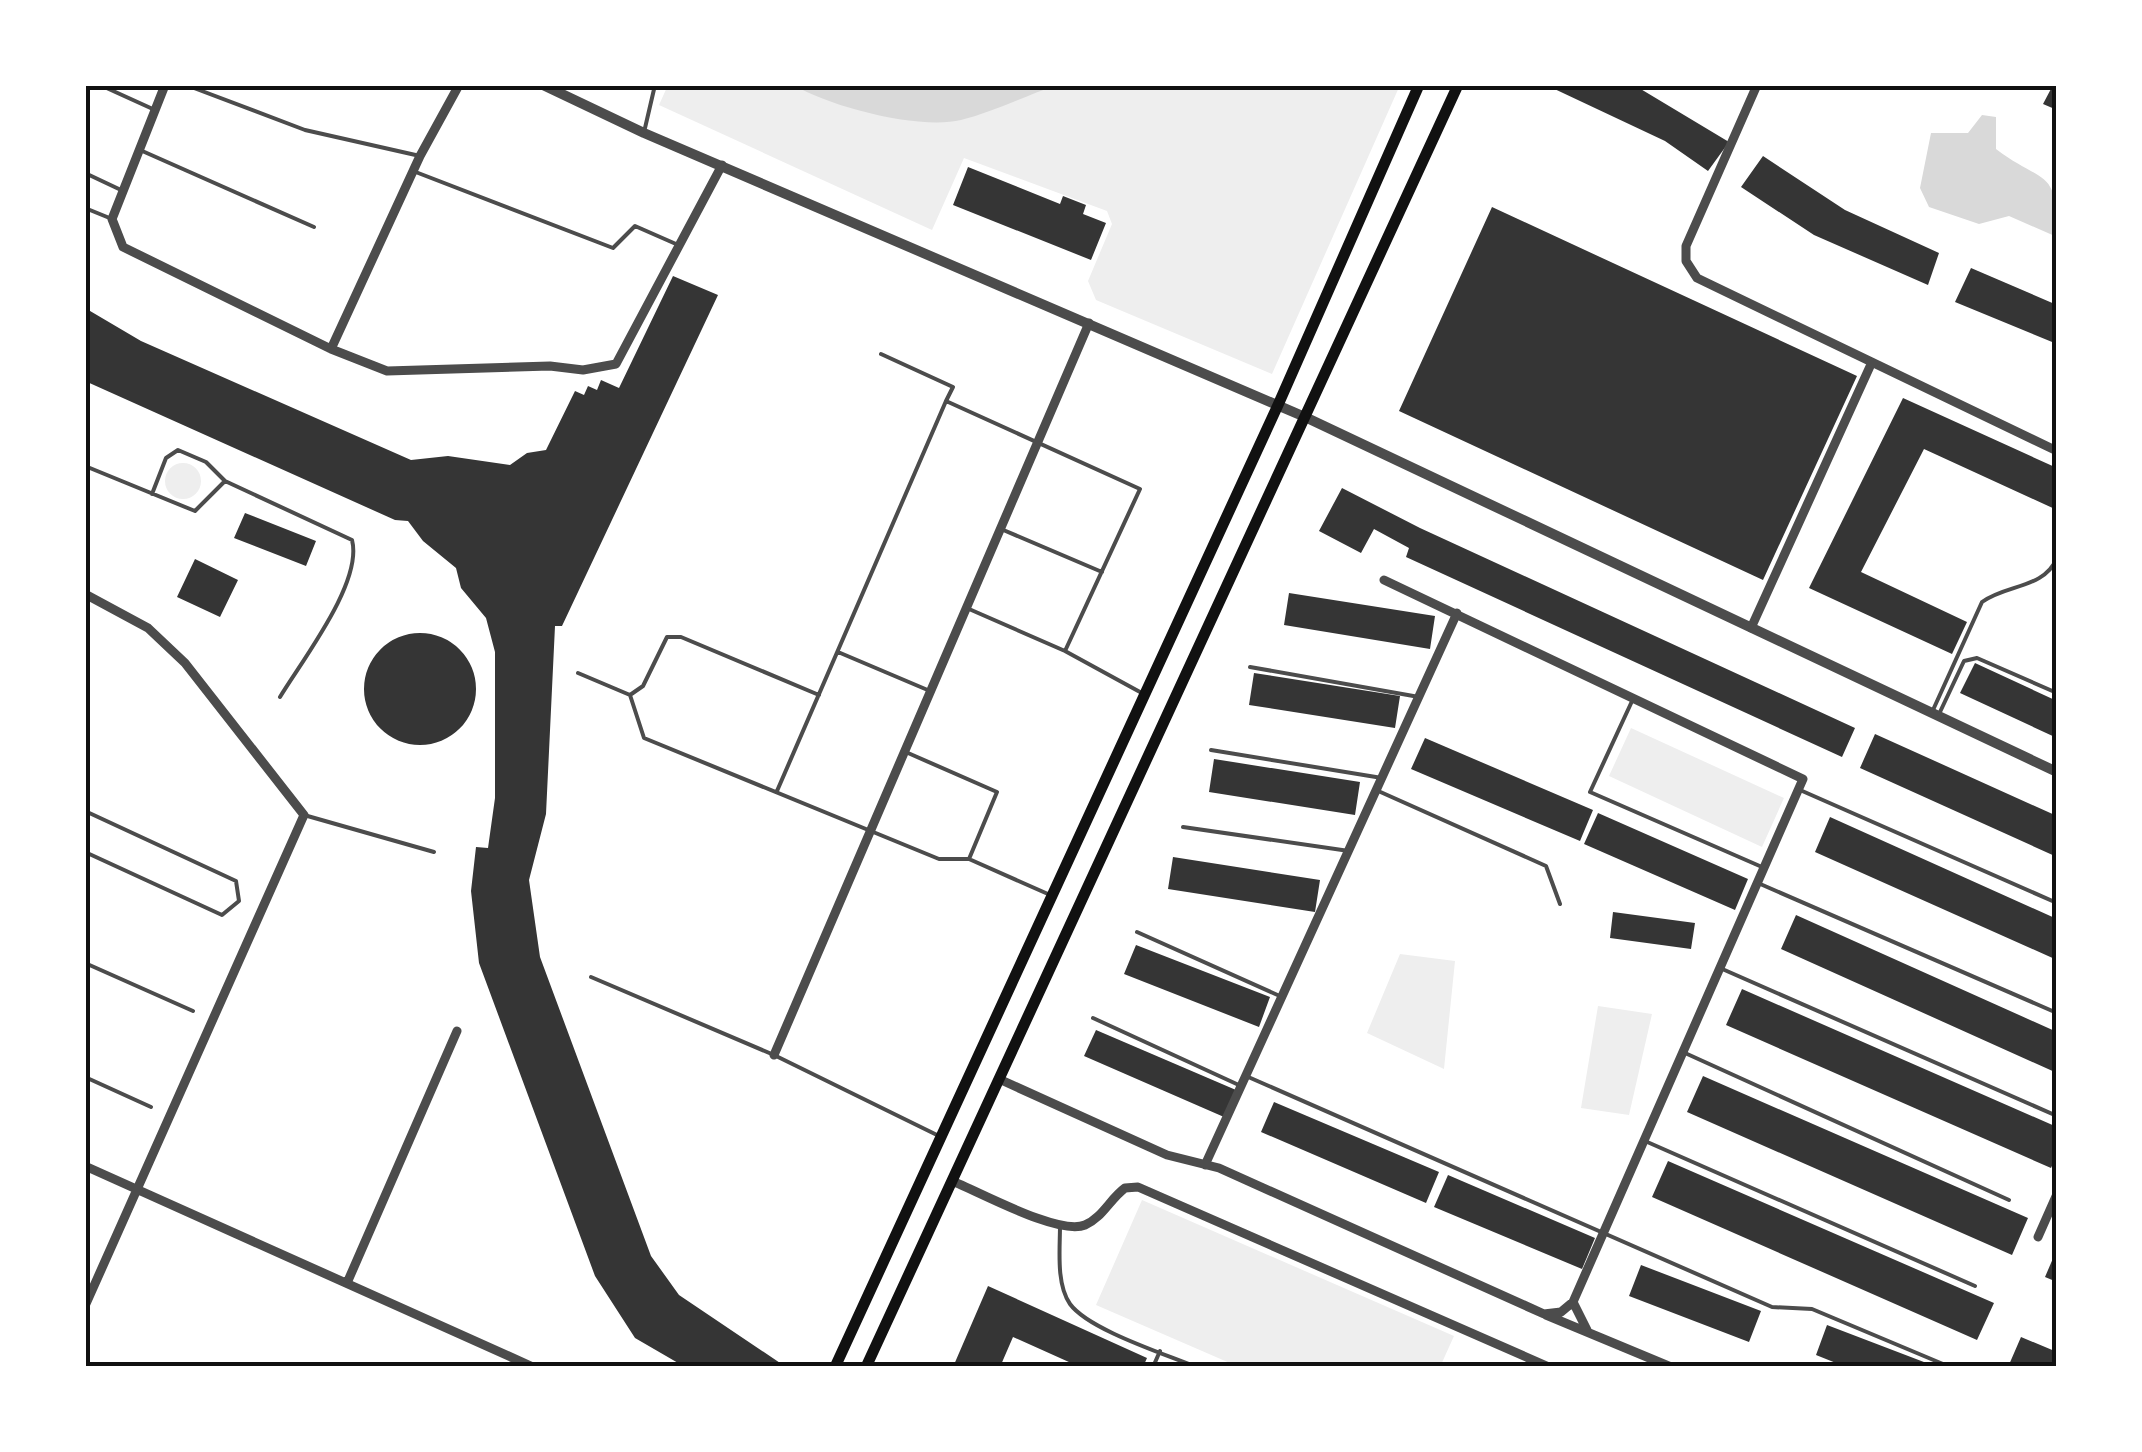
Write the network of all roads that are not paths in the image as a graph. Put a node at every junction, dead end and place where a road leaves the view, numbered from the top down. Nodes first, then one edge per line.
1 (100, 85) edge
2 (165, 85) edge
3 (186, 85) edge
4 (459, 85) edge
5 (543, 85) edge
6 (655, 85) edge
7 (1420, 85) edge
8 (1458, 85) edge
9 (1757, 85) edge
10 (155, 110) junction
11 (644, 133) junction
12 (139, 149) junction
13 (420, 156) junction
14 (722, 166) junction
15 (413, 171) junction
16 (85, 173) edge
17 (123, 190) junction
18 (85, 208) edge
19 (112, 220) junction
20 (314, 227) dead end
21 (678, 244) junction
22 (1089, 324) junction
23 (332, 349) junction
24 (881, 354) dead end
25 (1872, 362) junction
26 (946, 401) junction
27 (1278, 405) junction
28 (1304, 417) junction
29 (1037, 444) junction
30 (2057, 451) edge
31 (85, 466) edge
32 (224, 481) junction
33 (152, 494) junction
34 (1000, 529) junction
35 (2057, 558) edge
36 (1102, 572) junction
37 (1384, 580) dead end
38 (85, 594) edge
39 (966, 608) junction
40 (1457, 613) junction
41 (1750, 628) junction
42 (1065, 651) junction
43 (838, 652) junction
44 (1250, 667) dead end
45 (578, 673) dead end
46 (930, 692) junction
47 (2057, 693) edge
48 (630, 695) junction
49 (818, 695) junction
50 (1144, 695) junction
51 (1419, 697) junction
52 (280, 698) dead end
53 (1633, 699) junction
54 (1934, 714) junction
55 (1211, 750) dead end
56 (904, 751) junction
57 (2057, 772) edge
58 (1382, 778) junction
59 (1376, 790) junction
60 (1800, 790) junction
61 (777, 791) junction
62 (85, 811) edge
63 (304, 815) junction
64 (1183, 828) dead end
65 (870, 829) junction
66 (1349, 851) junction
67 (85, 852) edge
68 (434, 852) dead end
69 (969, 859) junction
70 (1764, 868) junction
71 (1758, 883) junction
72 (1052, 896) junction
73 (2057, 903) edge
74 (1560, 904) dead end
75 (1137, 932) dead end
76 (85, 963) edge
77 (1720, 968) junction
78 (591, 976) dead end
79 (1282, 997) junction
80 (194, 1011) dead end
81 (2057, 1012) edge
82 (1093, 1018) dead end
83 (457, 1031) dead end
84 (1683, 1052) junction
85 (774, 1055) junction
86 (85, 1077) edge
87 (999, 1080) junction
88 (1244, 1081) junction
89 (151, 1107) dead end
90 (2057, 1116) edge
91 (941, 1137) junction
92 (1644, 1140) junction
93 (1206, 1165) junction
94 (85, 1166) edge
95 (952, 1181) junction
96 (135, 1186) junction
97 (2057, 1194) edge
98 (2009, 1200) dead end
99 (1060, 1226) junction
100 (1607, 1233) junction
101 (2038, 1237) dead end
102 (348, 1283) junction
103 (1975, 1286) dead end
104 (1574, 1302) junction
105 (85, 1306) edge
106 (1544, 1314) junction
107 (1588, 1332) junction
108 (1160, 1351) junction
109 (1527, 1356) junction
110 (1944, 1364) dead end
111 (1667, 1366) edge
112 (533, 1367) edge
113 (835, 1367) edge
114 (866, 1367) edge
115 (1153, 1367) edge
116 (1196, 1367) edge
117 (1522, 1367) edge
118 (1549, 1367) edge

1 - 10 lane
2 - 10 street
3 - 13 lane
4 - 13 street
5 - 11 street
6 - 11 lane
7 - 27 main road
8 - 28 main road
9 - 25 street
10 - 12 street
11 - 14 street
12 - 17 street
12 - 20 lane
13 - 15 street
14 - 21 street
14 - 22 street
15 - 21 lane
15 - 23 street
16 - 17 lane
17 - 19 street
18 - 19 lane
19 - 23 street
21 - 23 street
22 - 27 street
22 - 29 street
24 - 26 lane
25 - 30 street
25 - 41 street
26 - 29 lane
26 - 43 lane
27 - 28 street
27 - 50 main road
28 - 41 street
28 - 87 main road
29 - 34 street
29 - 36 lane
31 - 33 lane
32 - 33 lane
32 - 33 lane
32 - 52 lane
34 - 36 lane
34 - 39 street
35 - 54 lane
36 - 42 lane
37 - 40 street
38 - 63 street
39 - 42 lane
39 - 46 street
40 - 51 street
40 - 53 street
41 - 54 street
42 - 50 lane
43 - 46 lane
43 - 49 lane
44 - 51 lane
45 - 48 lane
46 - 56 street
47 - 54 lane
48 - 49 lane
48 - 61 lane
49 - 61 lane
50 - 72 main road
51 - 58 street
53 - 60 street
53 - 70 lane
54 - 57 street
55 - 58 lane
56 - 65 street
56 - 69 lane
58 - 59 street
59 - 66 street
59 - 74 lane
60 - 70 street
60 - 73 lane
61 - 65 lane
62 - 67 lane
63 - 68 lane
63 - 96 street
64 - 66 lane
65 - 69 lane
65 - 85 street
66 - 79 street
69 - 72 lane
70 - 71 street
71 - 77 street
71 - 81 lane
72 - 91 main road
75 - 79 lane
76 - 80 lane
77 - 84 street
77 - 90 lane
78 - 85 lane
79 - 88 street
82 - 88 lane
83 - 102 street
84 - 92 street
84 - 98 lane
85 - 91 lane
86 - 89 lane
87 - 93 street
87 - 95 main road
88 - 93 street
88 - 100 lane
91 - 113 main road
92 - 100 street
92 - 103 lane
93 - 106 street
94 - 96 street
95 - 99 street
95 - 114 main road
96 - 102 street
96 - 105 street
97 - 101 street
99 - 108 lane
99 - 109 street
100 - 104 street
100 - 110 lane
102 - 112 street
104 - 106 street
104 - 107 street
106 - 107 street
107 - 111 street
108 - 115 lane
108 - 116 lane
109 - 117 lane
109 - 118 street

